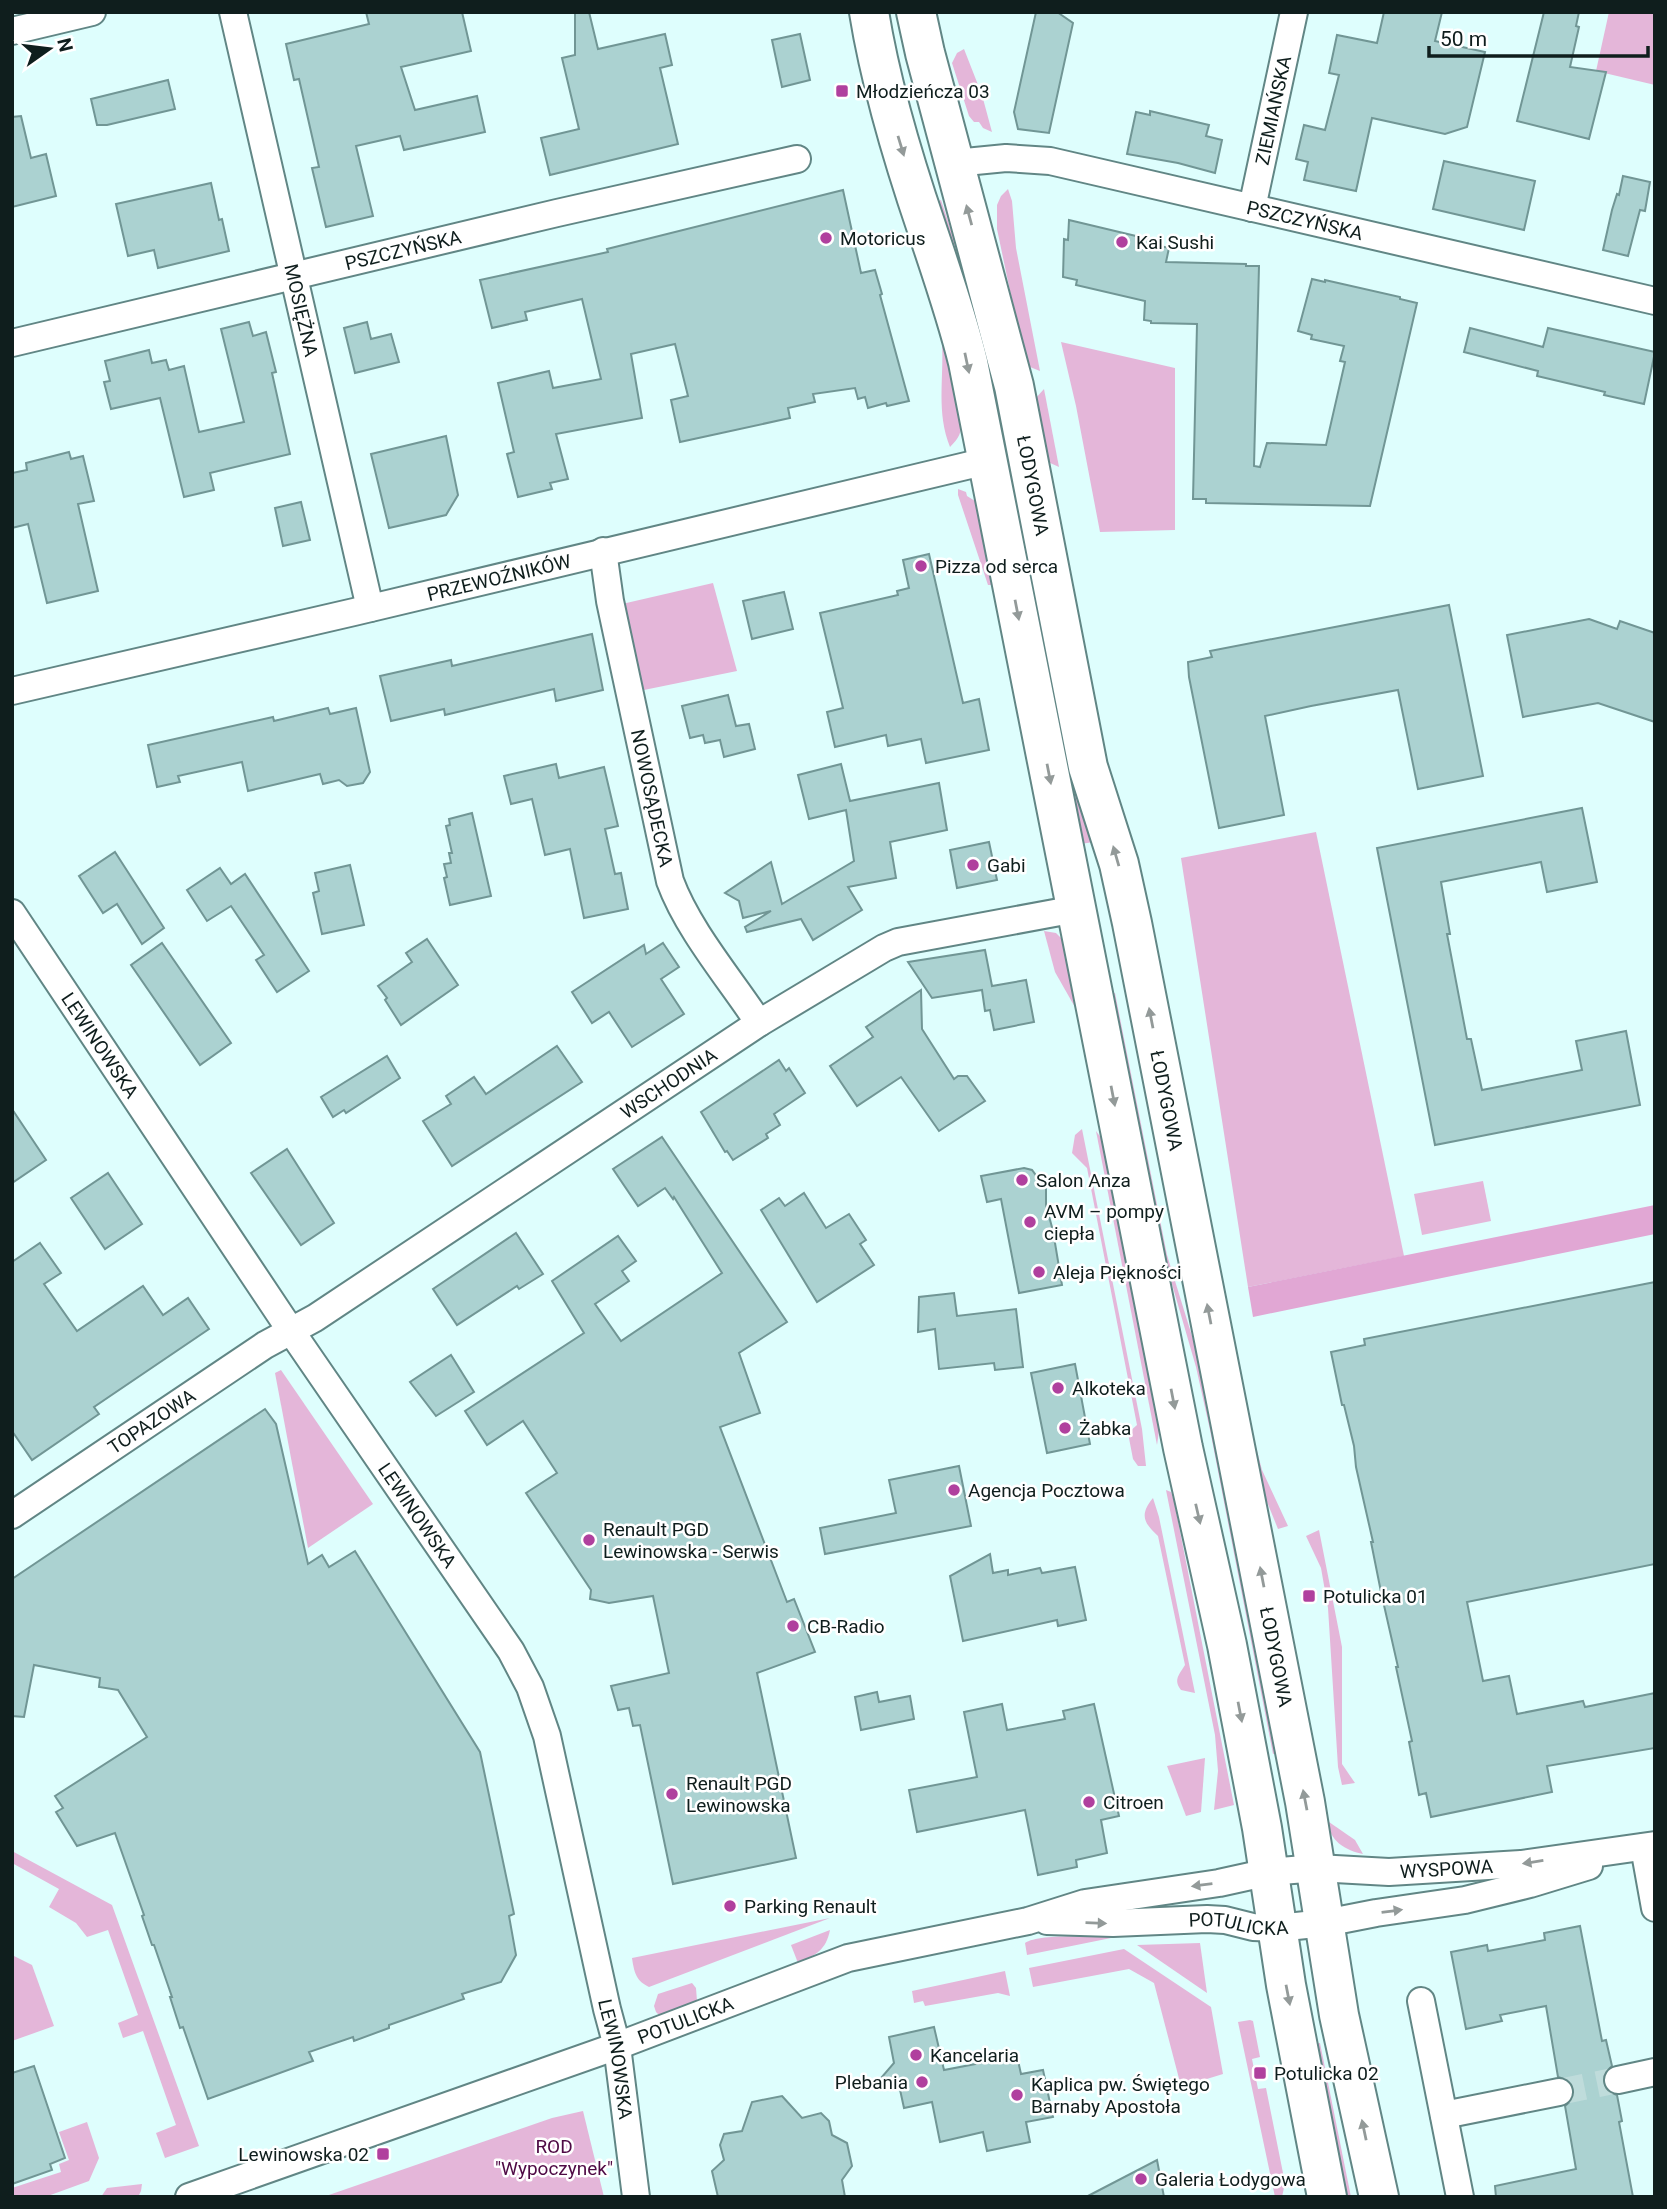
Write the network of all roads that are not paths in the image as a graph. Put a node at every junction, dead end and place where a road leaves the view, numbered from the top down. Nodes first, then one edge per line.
1 (92, 12) edge
2 (233, 12) edge
3 (869, 12) edge
4 (916, 12) edge
5 (1294, 12) edge
6 (12, 31) edge
7 (797, 159) dead end
8 (954, 163) junction
9 (1252, 208) junction
10 (293, 276) junction
11 (1655, 301) edge
12 (12, 343) edge
13 (987, 461) junction
14 (603, 551) junction
15 (370, 608) junction
16 (12, 691) edge
17 (1076, 909) junction
18 (12, 913) edge
19 (1132, 923) junction
20 (760, 1023) junction
21 (292, 1331) junction
22 (12, 1515) edge
23 (1641, 1847) edge
24 (1317, 1868) junction
25 (1269, 1872) junction
26 (1655, 1908) edge
27 (1028, 1921) junction
28 (1325, 1923) junction
29 (1277, 1928) junction
30 (1421, 2001) dead end
31 (617, 2046) junction
32 (1655, 2072) edge
33 (1618, 2080) tunnel mouth
34 (1559, 2092) tunnel mouth
35 (1444, 2115) junction
36 (189, 2197) edge
37 (636, 2197) edge
38 (1327, 2197) edge
39 (1379, 2197) edge
40 (1460, 2197) edge

1 - 6 street
2 - 10 street, MOSIĘŻNA
3 -> 13 main road, ŁODYGOWA
4 - 8 main road, ŁODYGOWA
5 - 9 street, ZIEMIAŃSKA
7 - 10 street, PSZCZYŃSKA
8 - 9 street, PSZCZYŃSKA
19 -> 8 main road, ŁODYGOWA
9 - 11 street, PSZCZYŃSKA
10 - 12 street, PSZCZYŃSKA
10 - 15 street, MOSIĘŻNA
13 - 14 street, PRZEWOŹNIKÓW
13 -> 17 main road, ŁODYGOWA
14 - 15 street, PRZEWOŹNIKÓW
14 - 20 street, NOWOSĄDECKA
15 - 16 street, PRZEWOŹNIKÓW
17 - 19 main road
17 - 20 street, WSCHODNIA
17 -> 25 main road, ŁODYGOWA
18 - 21 street, LEWINOWSKA
24 -> 19 main road, ŁODYGOWA
20 - 21 street, WSCHODNIA
21 - 22 street, TOPAZOWA
21 - 31 street, LEWINOWSKA
23 -> 24 street, WYSPOWA
23 - 26 street
28 -> 23 street, WYSPOWA
24 - 25 street, WYSPOWA
24 - 28 main road, ŁODYGOWA
25 -> 27 street, POTULICKA
25 - 29 main road, ŁODYGOWA
27 -> 29 street, POTULICKA
27 - 31 street, POTULICKA
28 - 29 street, POTULICKA
39 -> 28 main road, ŁODYGOWA
29 -> 38 main road, ŁODYGOWA
30 - 35 street
31 - 36 street, POTULICKA
31 - 37 street, LEWINOWSKA
32 - 33 street
34 - 35 street
35 - 40 street

